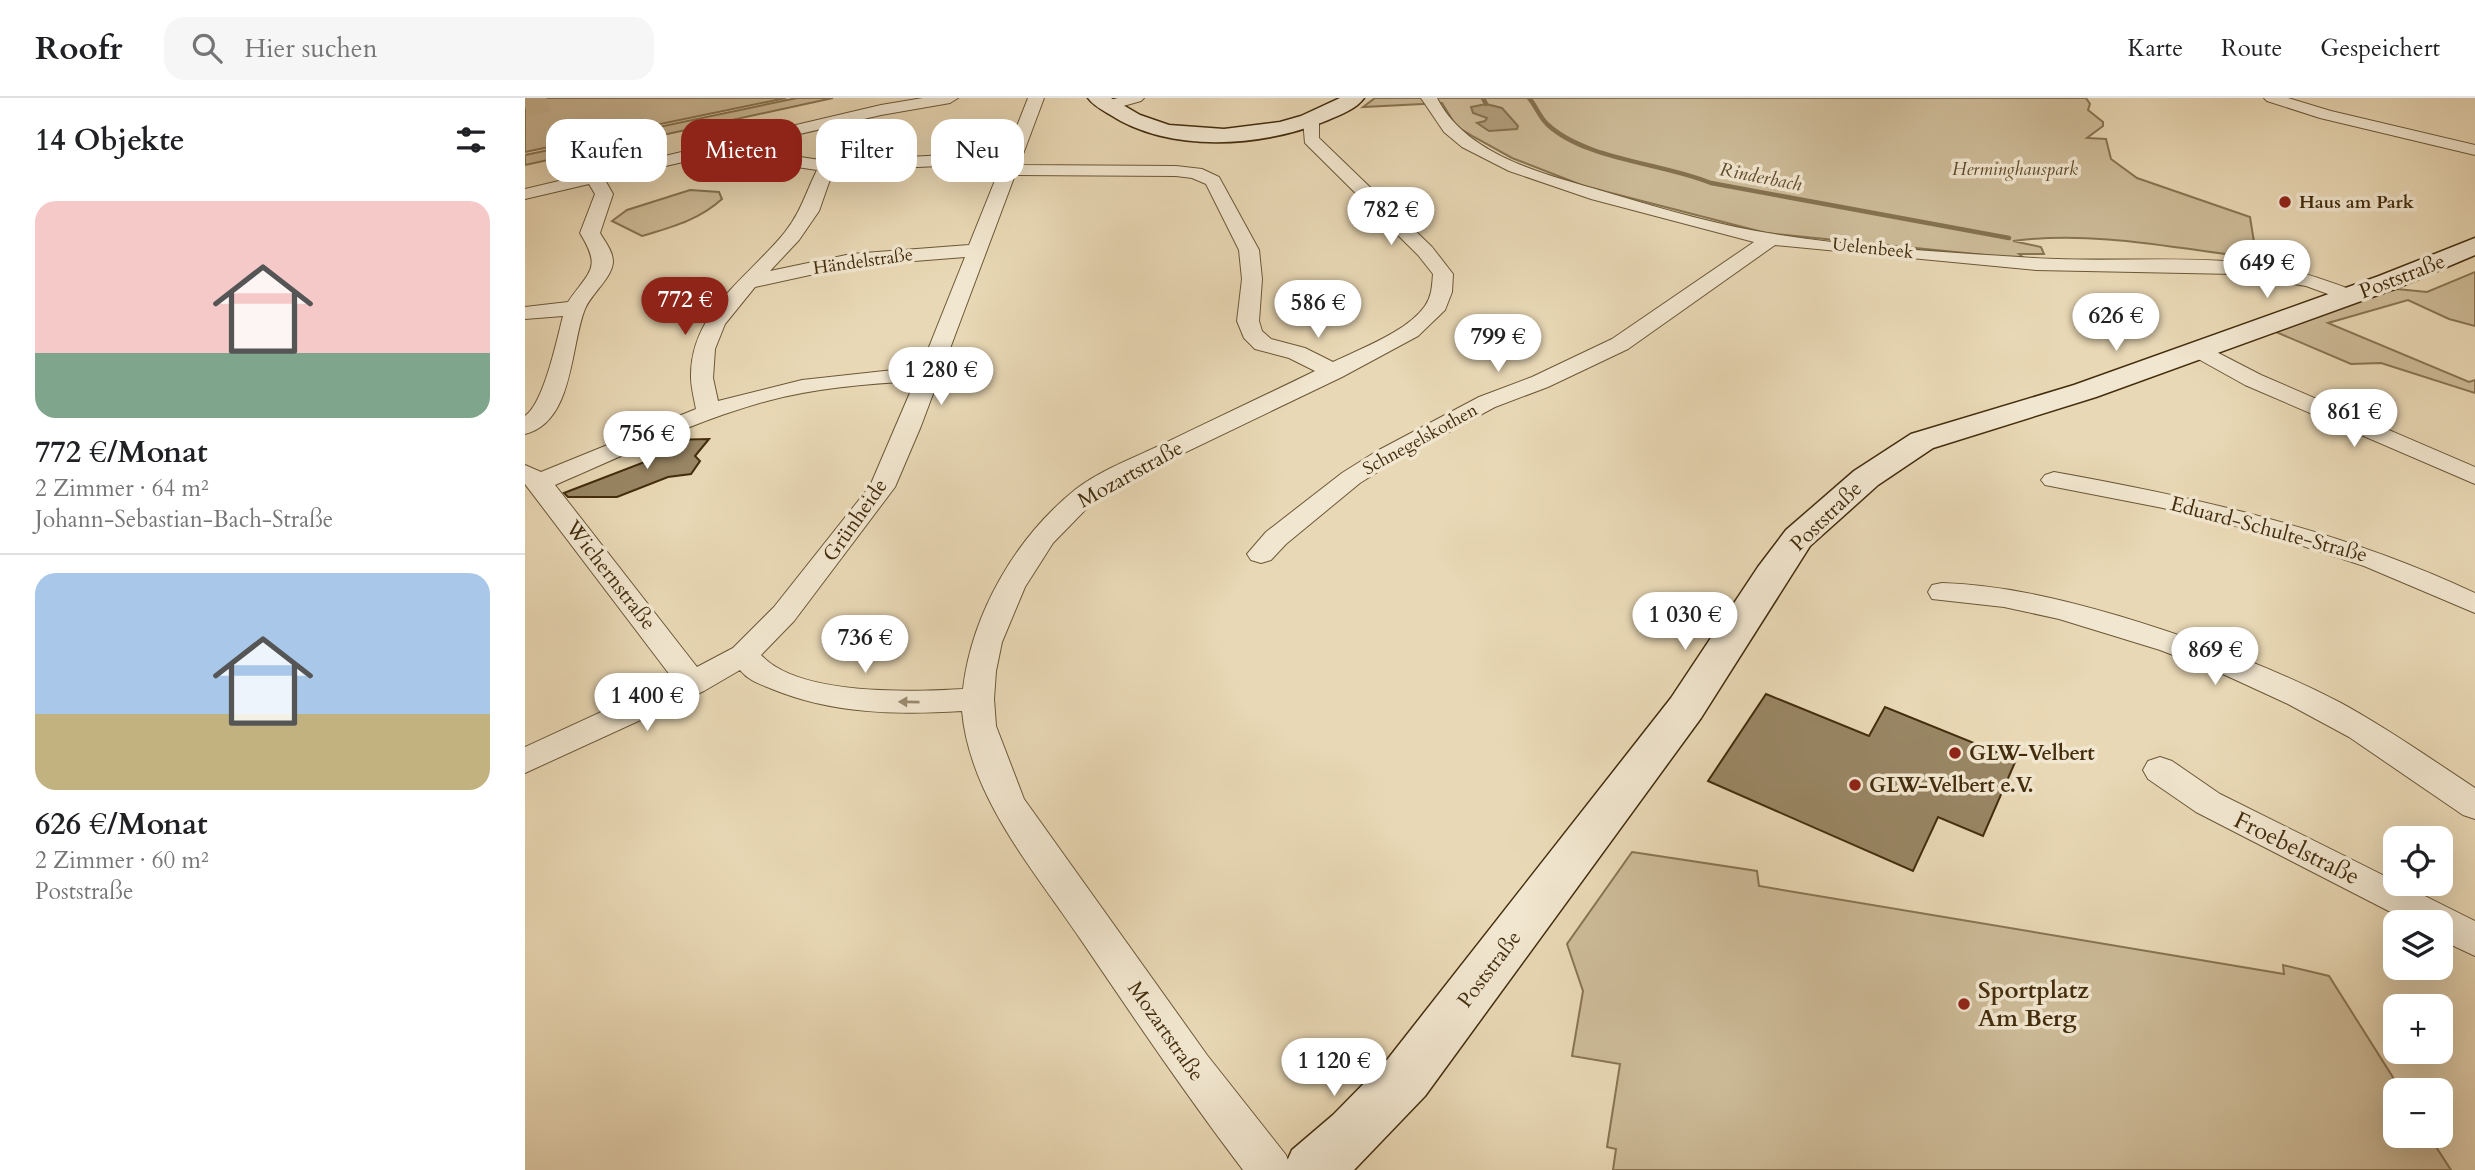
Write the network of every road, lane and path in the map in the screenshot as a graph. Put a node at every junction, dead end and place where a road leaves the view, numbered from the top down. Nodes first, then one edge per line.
1 (950, 98) edge
2 (1036, 98) edge
3 (1136, 98) edge
4 (1354, 98) edge
5 (1429, 98) edge
6 (2272, 98) edge
7 (1104, 102) edge
8 (1311, 120) junction
9 (802, 129) edge
10 (1024, 131) edge
11 (2475, 150) edge
12 (1024, 165) edge
13 (576, 182) edge
14 (597, 182) edge
15 (821, 182) edge
16 (1005, 182) edge
17 (525, 194) edge
18 (1772, 239) junction
19 (2475, 246) edge
20 (978, 250) junction
21 (749, 282) junction
22 (2350, 296) junction
23 (575, 308) junction
24 (525, 313) edge
25 (2199, 350) junction
26 (1334, 372) junction
27 (930, 373) junction
28 (709, 413) junction
29 (525, 427) edge
30 (532, 477) edge
31 (2475, 477) edge
32 (2054, 480) dead end
33 (1261, 554) dead end
34 (1942, 592) dead end
35 (2475, 604) edge
36 (744, 655) junction
37 (692, 683) junction
38 (977, 699) junction
39 (525, 761) edge
40 (2160, 770) dead end
41 (2475, 806) edge
42 (2475, 940) edge
43 (1270, 1170) edge
44 (1312, 1170) edge

1 - 9 street
2 - 10 street, Grünheide
3 - 7 street
4 - 8 street
5 - 18 street, Uelenbeek
6 - 11 street
7 - 8 street
8 - 26 street, Mozartstraße
12 - 26 street
13 - 17 street
14 - 23 street
15 - 21 street
16 - 20 street, Grünheide
18 - 22 street, Uelenbeek
18 - 33 street, Schnegelskothen
19 - 22 street, Poststraße
20 - 21 street, Händelstraße
20 - 27 street, Grünheide
21 - 28 street
22 - 25 street, Poststraße
23 - 24 street
23 - 29 street
25 - 31 street
25 - 44 street, Poststraße
26 - 38 street, Mozartstraße
27 - 28 street
27 - 36 street, Grünheide
28 - 30 street
30 - 37 street, Wichernstraße
32 - 35 street, Eduard-Schulte-Straße
34 - 41 street
36 - 37 street, Grünheide
38 -> 36 street
37 - 39 street, Grünheide
38 - 43 street, Mozartstraße
40 - 42 street, Froebelstraße

